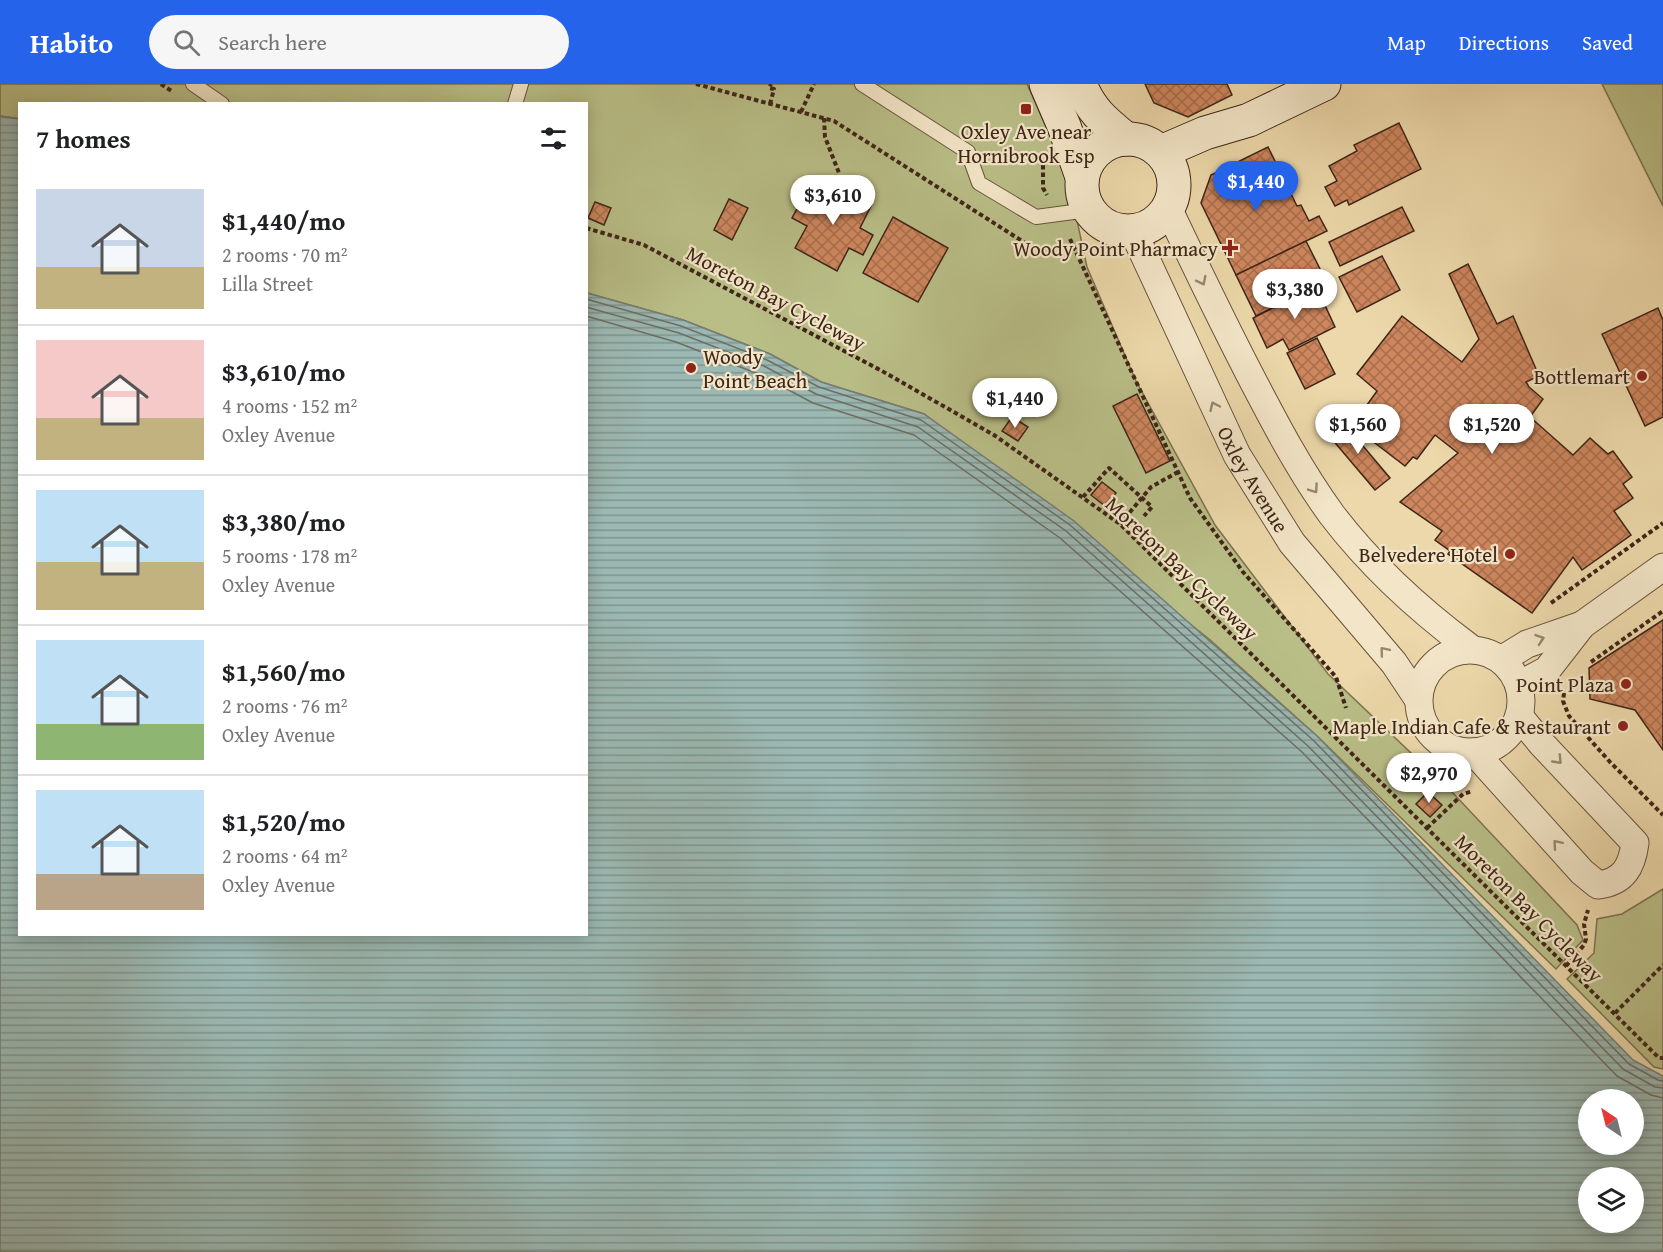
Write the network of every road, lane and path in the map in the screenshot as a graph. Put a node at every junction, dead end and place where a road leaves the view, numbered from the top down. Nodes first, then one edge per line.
1 (193, 84) edge
2 (521, 84) edge
3 (696, 84) edge
4 (771, 84) edge
5 (814, 84) edge
6 (862, 84) edge
7 (1046, 84) edge
8 (1080, 84) edge
9 (1324, 84) edge
10 (219, 102) edge
11 (516, 102) edge
12 (770, 104) junction
13 (801, 112) junction
14 (824, 118) junction
15 (1126, 139) junction
16 (1082, 177) junction
17 (1168, 179) junction
18 (836, 185) dead end
19 (1088, 210) junction
20 (588, 229) edge
21 (1133, 231) junction
22 (1070, 239) dead end
23 (1075, 249) junction
24 (1178, 472) junction
25 (1083, 497) junction
26 (1142, 499) junction
27 (1144, 516) dead end
28 (1663, 523) edge
29 (1120, 524) junction
30 (1663, 567) edge
31 (1551, 604) dead end
32 (1663, 611) edge
33 (1582, 625) junction
34 (1469, 647) junction
35 (1501, 660) junction
36 (1589, 663) dead end
37 (1519, 685) junction
38 (1564, 685) dead end
39 (1418, 699) junction
40 (1346, 708) dead end
41 (1520, 716) junction
42 (1474, 752) junction
43 (1479, 790) dead end
44 (1663, 815) edge
45 (1427, 828) junction
46 (1604, 884) junction
47 (1663, 965) edge
48 (1566, 966) junction
49 (1615, 1013) junction
50 (1663, 1058) edge

1 - 10 lane
2 - 11 lane
3 - 12 path
4 - 12 path
5 - 13 path
6 - 19 lane
7 - 16 street
8 - 15 street
9 - 17 street
12 - 13 path
13 - 14 path
14 - 18 path
14 - 23 path
15 - 16 street
15 - 17 street
16 - 19 street
17 - 21 street
17 -> 34 street, Oxley Avenue
19 - 21 street
20 - 25 path, Moreton Bay Cycleway
39 -> 21 street, Oxley Avenue
22 - 23 path
23 - 24 path
24 - 26 path
24 - 40 path
25 - 26 path
25 - 29 path, Moreton Bay Cycleway
26 - 27 path
26 - 29 path
28 - 31 path
29 - 45 path, Moreton Bay Cycleway
30 - 33 street
32 - 36 path
35 -> 33 street
33 - 37 street
34 - 35 street
34 - 39 street
35 - 37 street
37 - 41 street
38 - 44 path
39 - 42 street
41 - 42 street
41 -> 46 street
46 -> 42 street
43 - 45 path
45 - 48 path, Moreton Bay Cycleway
46 - 48 path
47 - 49 path
48 - 49 path, Moreton Bay Cycleway
49 - 50 path, Moreton Bay Cycleway

